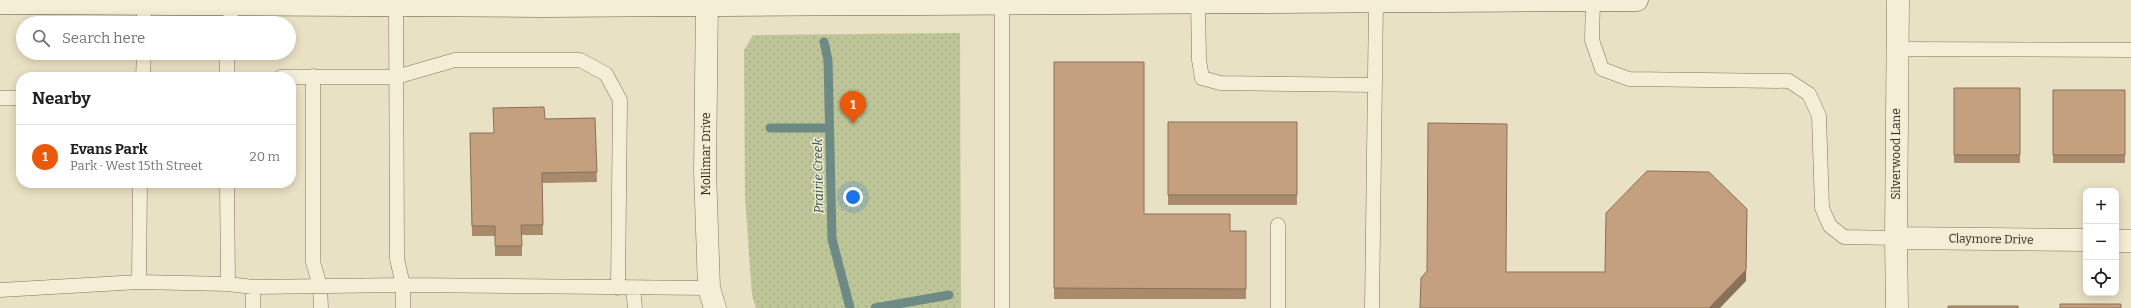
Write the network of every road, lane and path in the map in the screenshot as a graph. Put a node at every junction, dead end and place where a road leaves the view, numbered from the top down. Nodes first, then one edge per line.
1 (1376, 0) edge
2 (1593, 0) edge
3 (1638, 0) edge
4 (1898, 0) edge
5 (1002, 2) edge
6 (1198, 2) junction
7 (707, 3) edge
8 (0, 4) edge
9 (396, 5) junction
10 (232, 9) edge
11 (144, 14) edge
12 (1897, 48) junction
13 (2131, 50) edge
14 (144, 60) edge
15 (227, 60) edge
16 (143, 72) edge
17 (227, 72) edge
18 (313, 76) junction
19 (296, 77) edge
20 (396, 77) junction
21 (1374, 85) junction
22 (0, 98) edge
23 (16, 98) edge
24 (140, 188) edge
25 (227, 188) edge
26 (1278, 225) dead end
27 (1896, 238) junction
28 (2083, 240) edge
29 (2119, 241) edge
30 (2131, 241) edge
31 (139, 282) junction
32 (228, 284) junction
33 (403, 285) junction
34 (320, 286) junction
35 (253, 287) junction
36 (618, 288) junction
37 (633, 288) junction
38 (0, 290) edge
39 (712, 298) edge
40 (253, 308) edge
41 (321, 308) edge
42 (403, 308) edge
43 (634, 308) edge
44 (1002, 308) edge
45 (1278, 308) edge
46 (1372, 308) edge
47 (1898, 308) edge

1 - 2 main road
1 - 6 main road
1 - 21 lane
2 - 3 main road
2 - 27 lane
4 - 12 main road, Silverwood Lane
5 - 6 main road
5 - 7 main road
5 - 44 lane
6 - 21 lane
7 - 9 main road
7 - 39 main road, Mollimar Drive
8 - 11 main road
9 - 10 main road
9 - 20 lane
10 - 11 main road
12 - 13 lane
12 - 27 main road, Silverwood Lane
14 - 16 lane
15 - 17 lane
18 - 19 lane
18 - 20 lane
18 - 34 lane
20 - 33 lane
20 - 36 lane
21 - 46 lane
22 - 23 lane
24 - 31 lane
25 - 32 lane
26 - 45 lane
27 - 28 main road, Claymore Drive
27 - 47 main road, Silverwood Lane
29 - 30 main road
31 - 32 lane
31 - 38 lane
32 - 35 lane
33 - 34 lane
33 - 36 lane
33 - 42 lane
34 - 35 lane
34 - 41 lane
35 - 40 lane
36 - 37 lane
37 - 39 lane
37 - 43 lane

